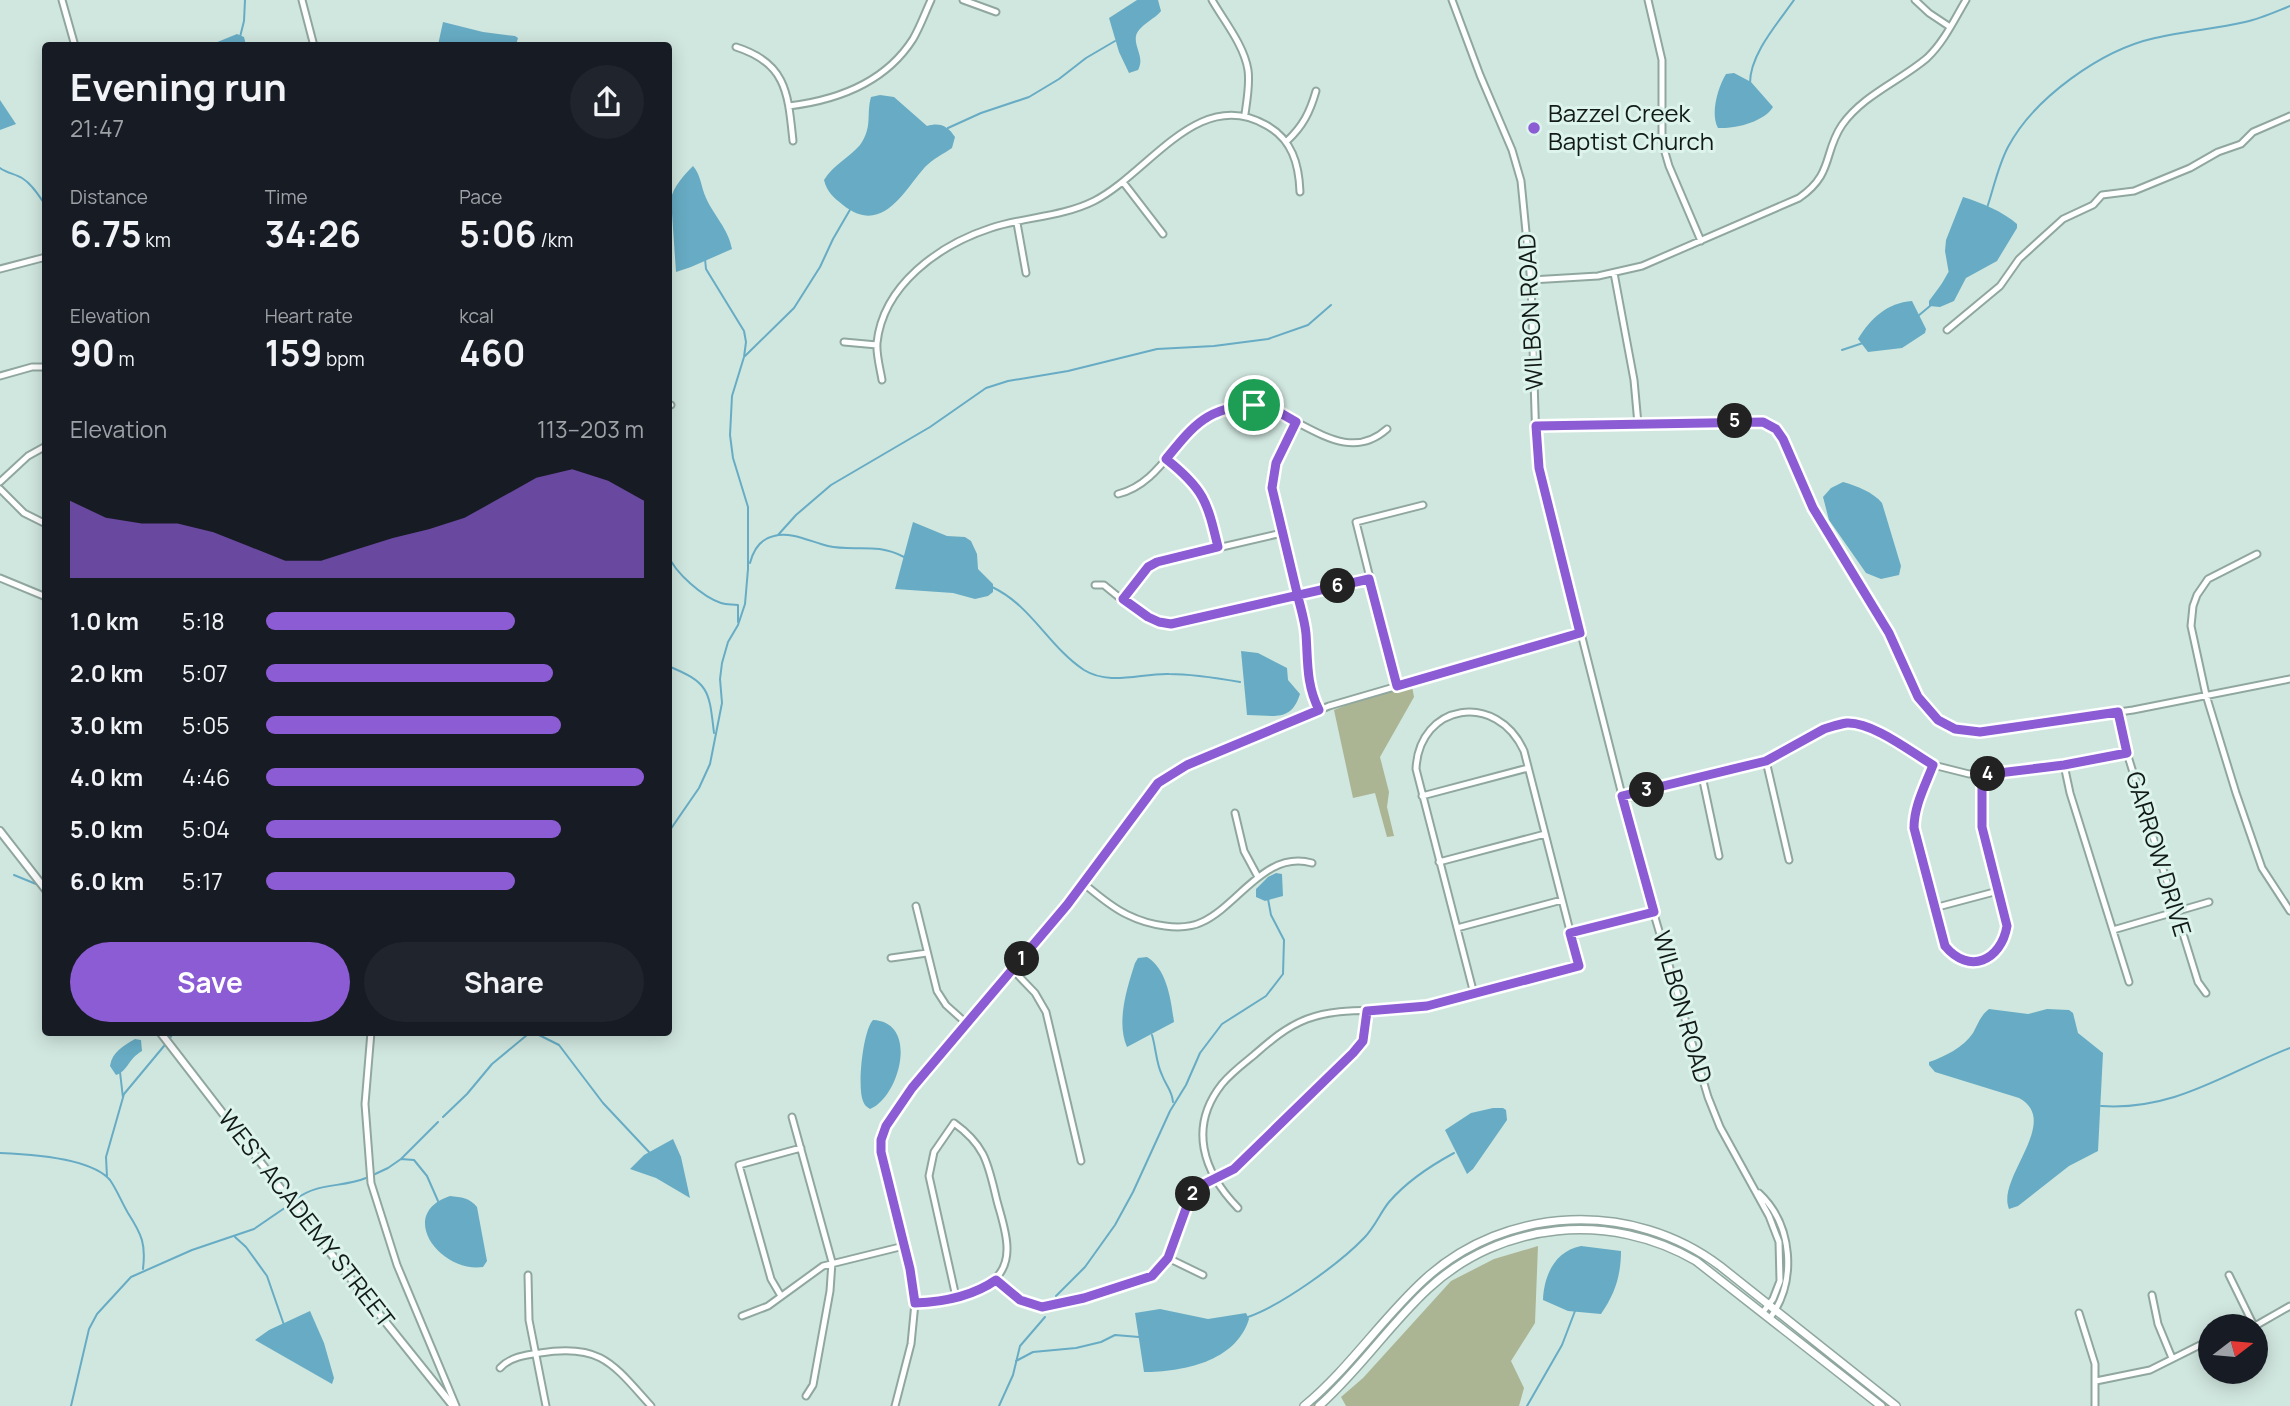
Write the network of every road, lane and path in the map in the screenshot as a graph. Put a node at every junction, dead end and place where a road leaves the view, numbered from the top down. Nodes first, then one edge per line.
1 (62, 0) edge
2 (302, 0) edge
3 (931, 0) edge
4 (963, 0) edge
5 (1212, 0) edge
6 (1452, 0) edge
7 (1648, 0) edge
8 (1915, 0) edge
9 (1966, 0) edge
10 (996, 12) dead end
11 (1950, 27) junction
12 (74, 42) edge
13 (313, 42) edge
14 (736, 47) dead end
15 (1316, 91) dead end
16 (789, 106) junction
17 (1245, 114) junction
18 (2290, 116) edge
19 (793, 141) dead end
20 (1287, 141) junction
21 (1123, 182) junction
22 (1300, 192) dead end
23 (1017, 223) junction
24 (1163, 233) dead end
25 (1701, 241) junction
26 (42, 258) edge
27 (0, 269) edge
28 (1026, 273) dead end
29 (1614, 273) junction
30 (1531, 280) junction
31 (1947, 330) dead end
32 (844, 342) dead end
33 (877, 345) junction
34 (42, 367) edge
35 (0, 376) edge
36 (882, 380) dead end
37 (1296, 422) junction
38 (1638, 424) junction
39 (1536, 426) junction
40 (1387, 429) dead end
41 (42, 448) edge
42 (1166, 459) junction
43 (0, 482) edge
44 (0, 489) edge
45 (1118, 494) dead end
46 (1423, 505) dead end
47 (42, 522) edge
48 (1282, 533) junction
49 (1218, 547) junction
50 (2257, 554) dead end
51 (0, 578) edge
52 (1369, 579) junction
53 (1095, 585) dead end
54 (42, 595) edge
55 (1298, 597) junction
56 (1123, 599) junction
57 (1580, 633) junction
58 (2290, 679) edge
59 (1397, 686) junction
60 (2206, 695) junction
61 (1319, 710) junction
62 (2118, 712) junction
63 (2127, 753) junction
64 (1766, 761) junction
65 (1933, 765) junction
66 (2064, 765) junction
67 (1528, 768) junction
68 (1982, 775) junction
69 (1702, 776) junction
70 (1422, 796) junction
71 (1622, 796) junction
72 (1235, 813) dead end
73 (0, 831) edge
74 (1545, 834) junction
75 (1719, 856) dead end
76 (1789, 860) dead end
77 (1439, 862) junction
78 (1312, 863) dead end
79 (1258, 877) junction
80 (1084, 884) junction
81 (42, 885) edge
82 (1998, 891) junction
83 (1562, 900) junction
84 (2209, 902) dead end
85 (916, 906) dead end
86 (1934, 908) junction
87 (2290, 911) edge
88 (1654, 912) junction
89 (2176, 912) junction
90 (1457, 928) junction
91 (2113, 930) junction
92 (1570, 933) junction
93 (927, 953) junction
94 (891, 958) dead end
95 (1013, 970) junction
96 (2129, 982) dead end
97 (2206, 993) dead end
98 (1474, 994) junction
99 (1367, 1011) junction
100 (966, 1023) junction
101 (163, 1036) edge
102 (371, 1036) edge
103 (792, 1117) dead end
104 (801, 1148) junction
105 (1081, 1161) dead end
106 (1214, 1179) junction
107 (1238, 1208) dead end
108 (904, 1245) junction
109 (1168, 1258) junction
110 (832, 1262) junction
111 (528, 1275) dead end
112 (1203, 1275) dead end
113 (2230, 1275) dead end
114 (996, 1280) junction
115 (2152, 1295) dead end
116 (781, 1296) junction
117 (957, 1297) junction
118 (915, 1303) junction
119 (2290, 1306) edge
120 (1772, 1308) junction
121 (2079, 1314) dead end
122 (2249, 1314) edge
123 (1767, 1315) junction
124 (742, 1316) dead end
125 (2268, 1319) edge
126 (2198, 1346) edge
127 (534, 1354) junction
128 (2172, 1358) junction
129 (499, 1368) dead end
130 (2096, 1381) junction
131 (806, 1396) dead end
132 (455, 1406) edge
133 (546, 1406) edge
134 (652, 1406) edge
135 (895, 1406) edge
136 (1304, 1406) edge
137 (1319, 1406) edge
138 (1881, 1406) edge
139 (1896, 1406) edge
140 (2095, 1406) edge

1 - 12 street
2 - 13 street
3 - 16 street
4 - 10 street
5 - 17 street
6 - 30 street, WILBON ROAD
7 - 25 street
8 - 11 street
9 - 11 street
11 - 25 street
14 - 16 street
15 - 20 street
16 - 19 street
17 - 20 street
17 - 21 street
18 - 31 street
20 - 22 street
21 - 23 street
21 - 24 street
23 - 28 street
23 - 33 street
25 - 29 street
26 - 27 street
29 - 30 street
29 - 38 street
30 - 39 street, WILBON ROAD
32 - 33 street
33 - 36 street
34 - 35 street
37 - 40 street
37 - 42 street
37 - 48 street
38 - 39 street
38 - 62 street
39 - 57 street, WILBON ROAD
41 - 43 street
42 - 45 street
42 - 49 street
44 - 47 street
46 - 52 street
48 - 49 street
48 - 55 street
49 - 56 street
50 - 60 street
51 - 54 street
52 - 55 street
52 - 59 street
53 - 56 street
55 - 56 street
55 - 61 street
57 - 59 street
57 - 71 street, WILBON ROAD
58 - 60 street
59 - 61 street
60 - 62 street
60 - 87 street
61 - 80 street
62 - 63 street, GARROW DRIVE
63 - 66 street
63 - 89 street, GARROW DRIVE
64 - 65 street
64 - 69 street
64 - 76 street
65 - 68 street
65 - 86 street
66 - 68 street
66 - 91 street
67 - 70 street
67 - 70 street
67 - 74 street
68 - 82 street
69 - 71 street
69 - 75 street
70 - 77 street
71 - 88 street, WILBON ROAD
72 - 79 street
73 - 81 main road
74 - 77 street
74 - 83 street
77 - 90 street
78 - 79 street
79 - 80 street
80 - 95 street
82 - 86 street
82 - 86 street
83 - 90 street
83 - 92 street
84 - 89 street
85 - 93 street
88 - 92 street
88 - 120 street, WILBON ROAD
89 - 91 street
89 - 97 street, GARROW DRIVE
90 - 98 street
91 - 96 street
92 - 98 street
93 - 94 street
93 - 100 street
95 - 100 street
95 - 105 street
98 - 99 street
99 - 106 street
99 - 106 street
100 - 108 street
101 - 132 main road, WEST ACADEMY STREET
102 - 132 street
103 - 104 street
104 - 110 street
104 - 116 street
106 - 107 street
106 - 109 street
108 - 110 street
108 - 118 street
109 - 112 street
109 - 114 street
110 - 116 street
110 - 131 street
111 - 127 street
113 - 122 street
114 - 117 street
114 - 117 street
115 - 128 street
116 - 124 street
117 - 118 street
118 - 135 street
119 - 125 street
120 - 123 street, WILBON ROAD
120 - 136 highway
120 - 139 highway
121 - 130 street
123 - 137 highway
123 - 138 highway
126 - 128 street
127 - 129 street
127 - 133 street
127 - 134 street
128 - 130 street
130 - 140 street

